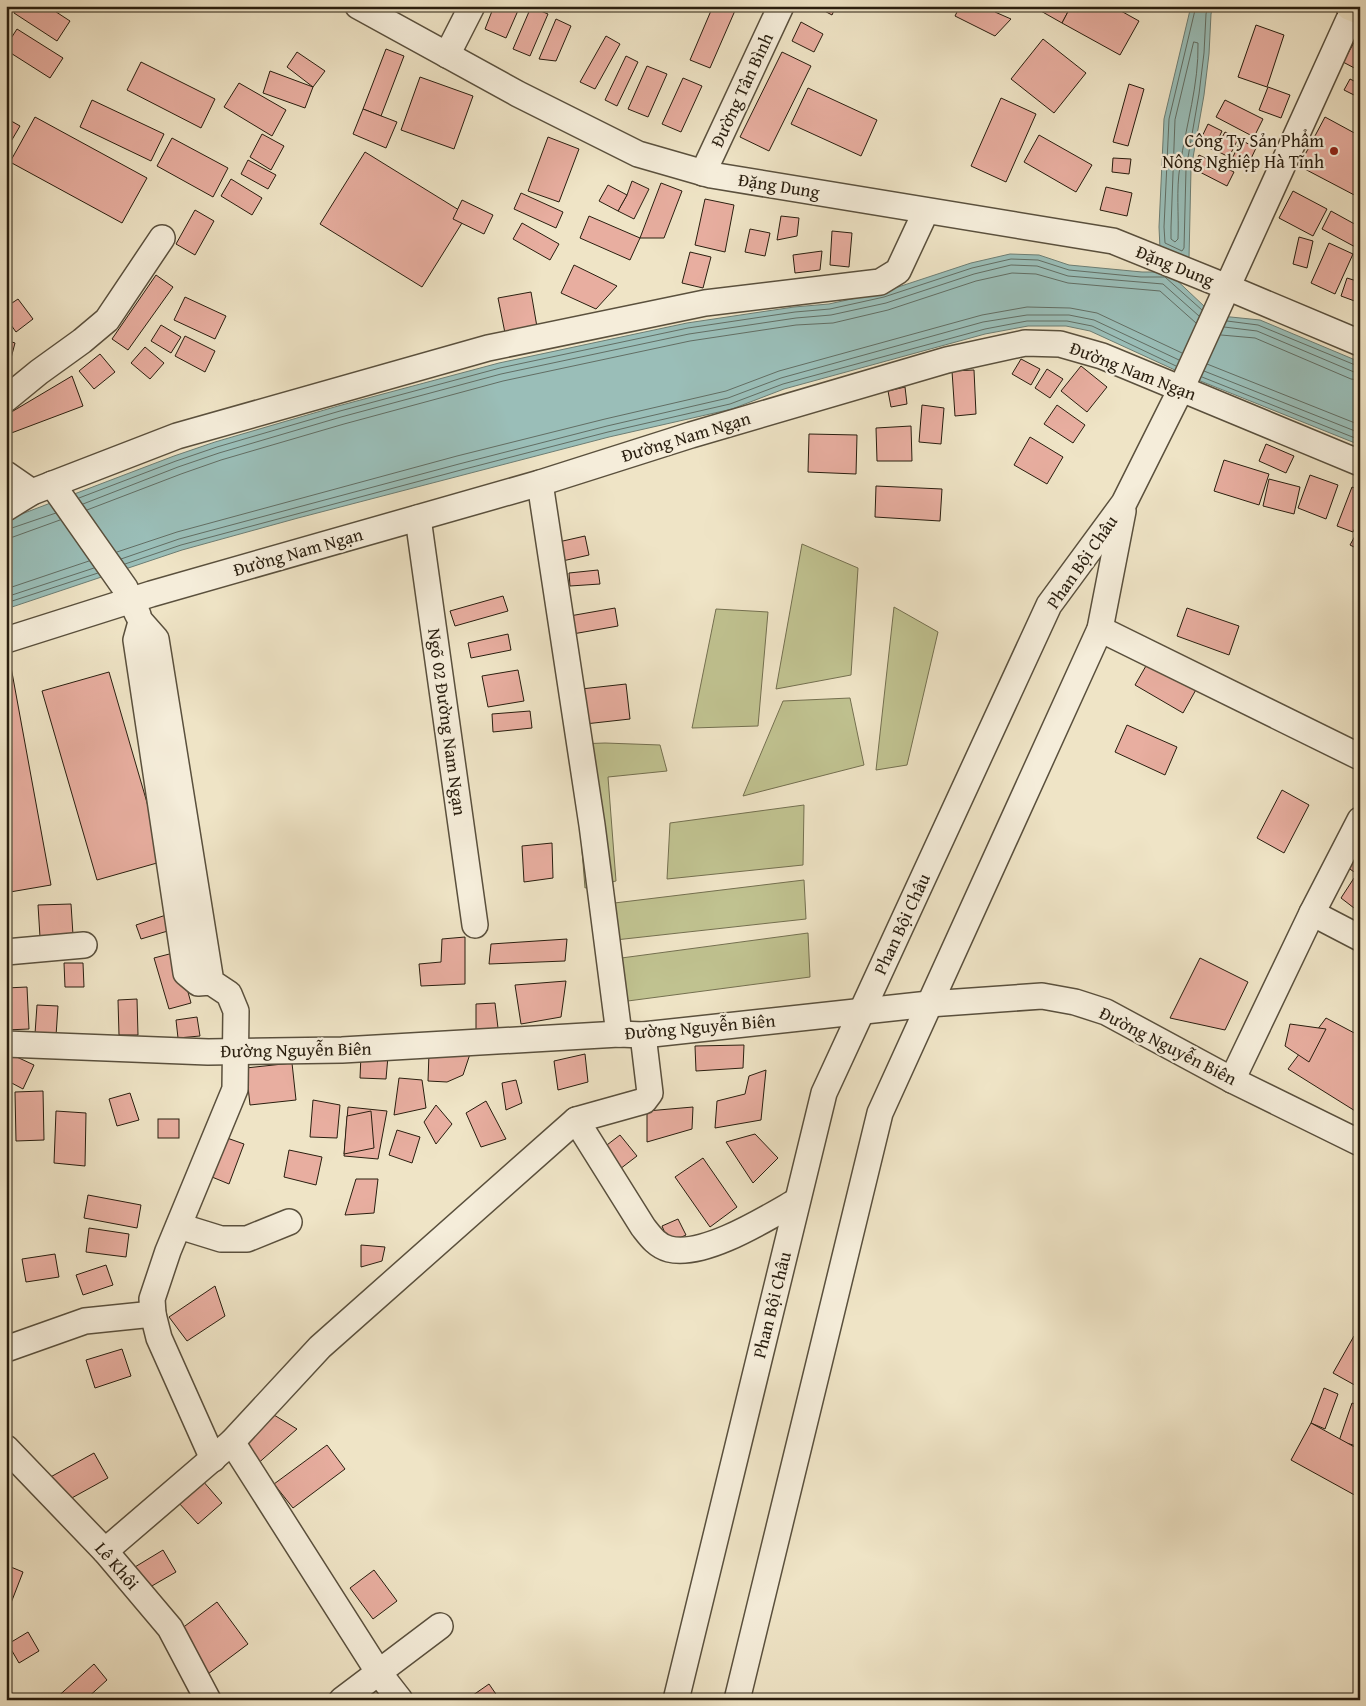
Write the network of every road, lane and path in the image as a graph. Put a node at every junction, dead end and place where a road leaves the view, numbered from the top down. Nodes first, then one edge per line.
1 (358, 6) edge
2 (472, 6) edge
3 (781, 6) edge
4 (1354, 8) edge
5 (447, 55) junction
6 (703, 173) junction
7 (926, 211) junction
8 (162, 238) dead end
9 (1227, 287) junction
10 (1360, 343) edge
11 (1181, 389) junction
12 (6, 399) edge
13 (1360, 463) edge
14 (6, 474) edge
15 (540, 483) junction
16 (48, 491) junction
17 (1124, 504) junction
18 (6, 508) edge
19 (418, 518) junction
20 (132, 603) junction
21 (1100, 629) junction
22 (6, 640) edge
23 (1360, 757) edge
24 (1360, 820) edge
25 (1312, 914) junction
26 (475, 925) dead end
27 (1360, 938) edge
28 (84, 945) dead end
29 (6, 952) edge
30 (929, 1004) junction
31 (862, 1011) junction
32 (619, 1034) junction
33 (643, 1034) junction
34 (6, 1044) edge
35 (235, 1052) junction
36 (1232, 1080) junction
37 (576, 1120) junction
38 (1360, 1143) edge
39 (797, 1201) junction
40 (289, 1222) dead end
41 (179, 1226) junction
42 (153, 1314) junction
43 (6, 1349) edge
44 (232, 1442) junction
45 (6, 1448) edge
46 (213, 1459) junction
47 (105, 1550) junction
48 (440, 1626) dead end
49 (379, 1673) junction
50 (208, 1700) edge
51 (342, 1700) edge
52 (400, 1700) edge
53 (676, 1700) edge
54 (737, 1700) edge

1 - 5 street, Đặng Dung
2 - 5 street
3 - 6 street, Đường Tân Bình
4 - 9 street
5 - 6 street, Đặng Dung
6 - 7 street, Đặng Dung
7 - 9 street, Đặng Dung
7 - 16 street
8 - 12 street
9 - 10 street, Đặng Dung
9 - 11 street
11 - 13 street, Đường Nam Ngạn
11 - 15 street, Đường Nam Ngạn
11 - 17 street
14 - 16 street
15 - 19 street, Đường Nam Ngạn
15 - 32 street
16 - 18 street
16 - 20 street
17 - 21 street, Phan Bội Châu
17 - 31 street, Phan Bội Châu
19 - 20 street, Đường Nam Ngạn
19 - 26 street, Ngõ 02 Đường Nam Ngạn
20 - 22 street, Đường Nam Ngạn
20 - 35 street
21 - 23 street
21 - 30 street, Phan Bội Châu
24 - 25 street
25 - 27 street
25 - 36 street
28 - 29 street
30 - 31 street, Đường Nguyễn Biên
30 - 36 street, Đường Nguyễn Biên
30 - 54 street, Phan Bội Châu
31 - 33 street, Đường Nguyễn Biên
31 - 39 street, Phan Bội Châu
32 - 33 street, Đường Nguyễn Biên
32 - 35 street, Đường Nguyễn Biên
33 - 37 street
34 - 35 street, Đường Nguyễn Biên
35 - 41 street
36 - 38 street, Đường Nguyễn Biên
37 - 39 street
37 - 44 street
39 - 53 street, Phan Bội Châu
40 - 41 street
41 - 42 street
42 - 43 street
42 - 46 street
44 - 46 street
44 - 49 street
45 - 47 street, Lê Khôi
46 - 47 street
47 - 50 street, Lê Khôi
48 - 49 street
49 - 51 street
49 - 52 street

